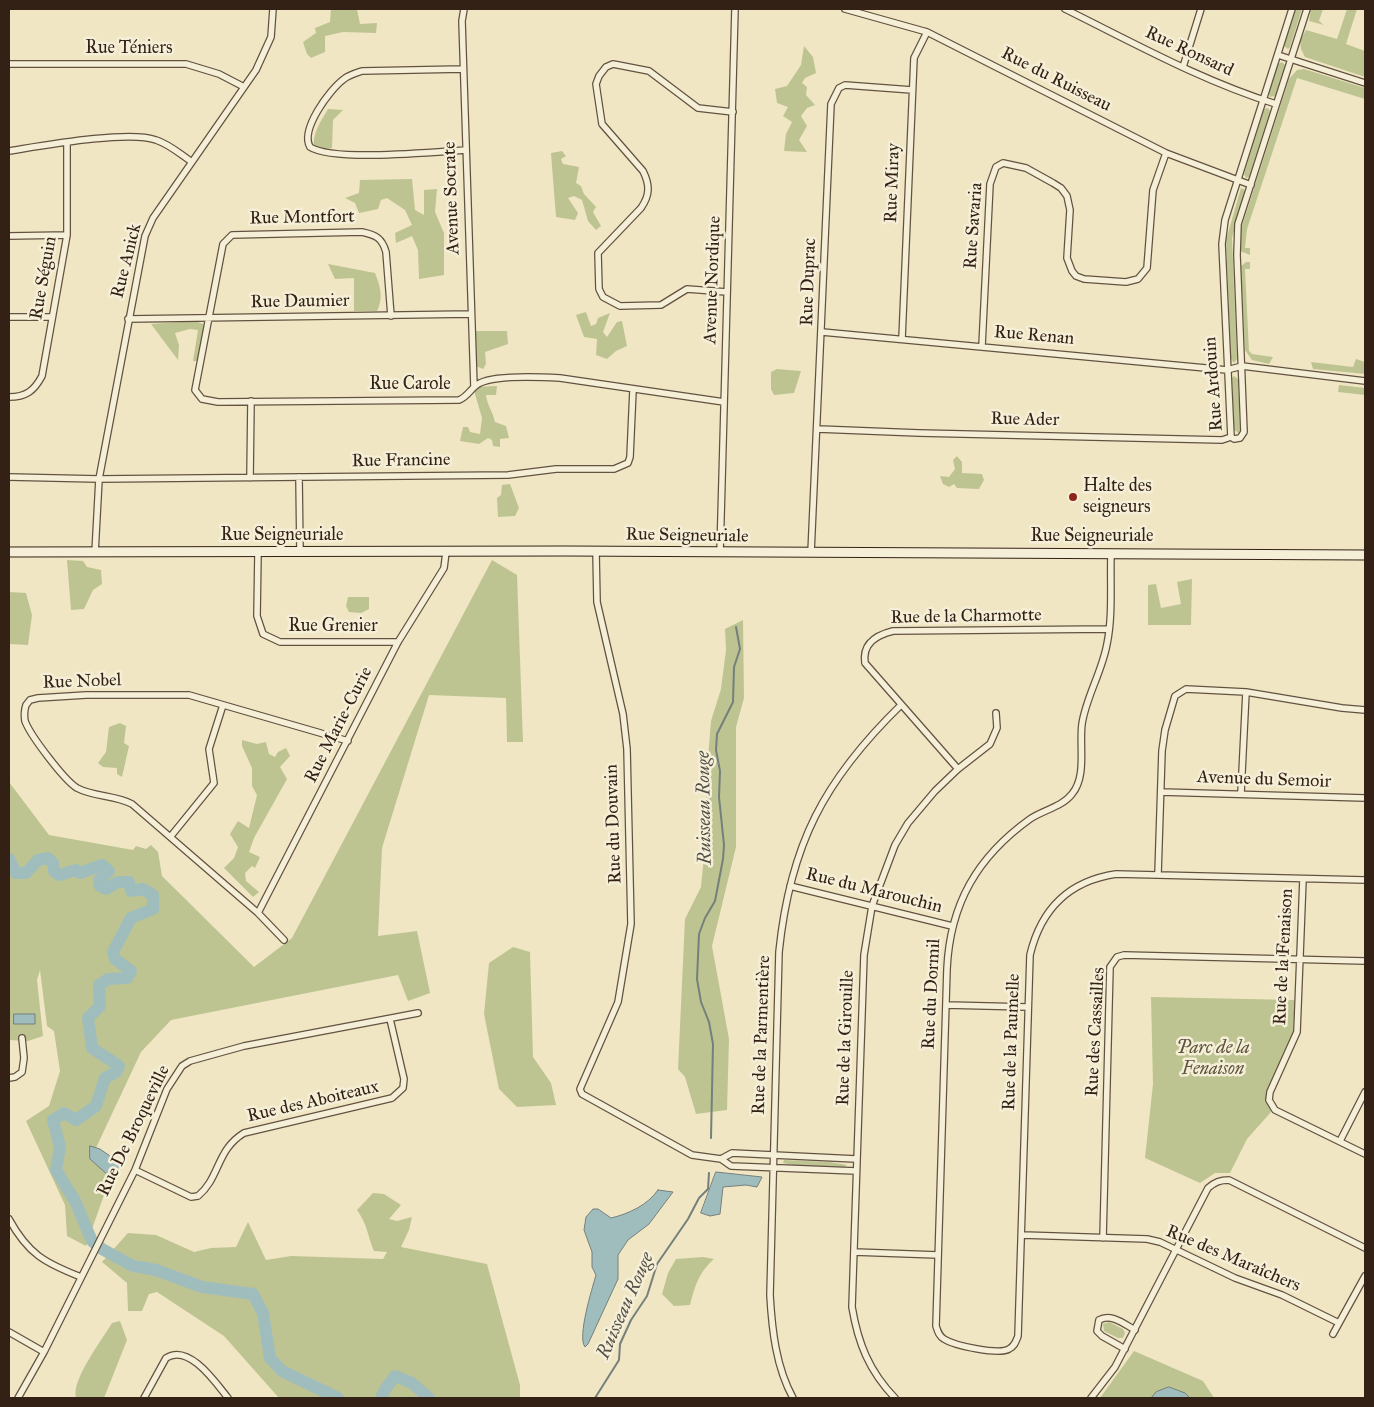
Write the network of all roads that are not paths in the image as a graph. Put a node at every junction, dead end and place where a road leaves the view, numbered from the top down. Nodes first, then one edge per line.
1 (273, 9) edge
2 (464, 9) edge
3 (735, 9) edge
4 (845, 9) edge
5 (1065, 9) edge
6 (1201, 9) edge
7 (1292, 9) edge
8 (1307, 9) edge
9 (856, 10) edge
10 (927, 32) junction
11 (1278, 55) junction
12 (1291, 59) junction
13 (9, 64) edge
14 (1183, 67) junction
15 (463, 69) junction
16 (1365, 83) edge
17 (244, 87) junction
18 (912, 90) junction
19 (1263, 100) junction
20 (1276, 104) junction
21 (733, 112) junction
22 (67, 142) junction
23 (465, 150) junction
24 (9, 151) edge
25 (1166, 153) junction
26 (192, 162) junction
27 (1237, 182) junction
28 (1251, 186) junction
29 (9, 236) edge
30 (68, 236) junction
31 (727, 292) junction
32 (472, 314) junction
33 (391, 316) junction
34 (9, 317) edge
35 (52, 317) junction
36 (209, 318) junction
37 (128, 319) junction
38 (822, 332) junction
39 (902, 339) junction
40 (982, 346) junction
41 (1242, 366) junction
42 (1227, 370) junction
43 (1365, 381) edge
44 (474, 387) junction
45 (633, 390) junction
46 (9, 397) edge
47 (251, 401) junction
48 (724, 402) junction
49 (818, 429) junction
50 (1231, 437) junction
51 (9, 477) edge
52 (299, 477) junction
53 (250, 478) junction
54 (98, 479) junction
55 (9, 552) edge
56 (95, 552) junction
57 (446, 552) junction
58 (596, 552) junction
59 (258, 553) junction
60 (300, 553) junction
61 (720, 553) junction
62 (812, 553) junction
63 (1111, 554) junction
64 (1365, 555) edge
65 (1109, 629) junction
66 (398, 642) junction
67 (1246, 692) junction
68 (223, 705) junction
69 (901, 705) junction
70 (1365, 710) edge
71 (996, 713) dead end
72 (348, 741) junction
73 (958, 768) junction
74 (1161, 792) junction
75 (1241, 793) junction
76 (1365, 798) edge
77 (170, 836) junction
78 (1158, 874) junction
79 (1303, 879) junction
80 (1365, 880) edge
81 (790, 886) junction
82 (872, 906) junction
83 (258, 913) junction
84 (952, 926) junction
85 (284, 940) dead end
86 (1301, 960) junction
87 (1365, 961) edge
88 (946, 1005) junction
89 (1028, 1007) junction
90 (418, 1013) dead end
91 (390, 1019) junction
92 (22, 1038) dead end
93 (9, 1078) edge
94 (1365, 1092) edge
95 (1340, 1141) junction
96 (1365, 1154) edge
97 (774, 1156) junction
98 (721, 1159) junction
99 (856, 1159) junction
100 (773, 1169) junction
101 (135, 1170) junction
102 (856, 1171) junction
103 (9, 1219) edge
104 (1022, 1236) junction
105 (1103, 1238) junction
106 (1177, 1248) junction
107 (1365, 1248) edge
108 (854, 1252) junction
109 (938, 1255) junction
110 (1365, 1276) edge
111 (81, 1277) junction
112 (1339, 1323) junction
113 (1135, 1330) junction
114 (9, 1332) edge
115 (1333, 1334) dead end
116 (1125, 1349) junction
117 (44, 1352) junction
118 (18, 1398) edge
119 (144, 1398) edge
120 (228, 1398) edge
121 (793, 1398) edge
122 (895, 1398) edge
123 (1091, 1398) edge

1 - 17 street, Rue Anick
2 - 15 street, Avenue Socrate
3 - 21 street, Avenue Nordique
4 - 9 street, Rue du Ruisseau
5 - 14 street, Rue Ronsard
6 - 14 street
7 - 11 street, Rue Ardouin
8 - 12 street, Rue Ardouin
9 - 10 street, Rue du Ruisseau
10 - 18 street, Rue Miray
10 - 25 street, Rue du Ruisseau
11 - 12 street
11 - 19 street, Rue Ardouin
12 - 16 street
12 - 20 street, Rue Ardouin
13 - 17 street, Rue Téniers
14 - 19 street, Rue Ronsard
15 - 23 street, Avenue Socrate
15 - 23 street
17 - 26 street, Rue Anick
18 - 38 street, Rue Duprac
18 - 39 street, Rue Miray
19 - 20 street, Rue Ronsard
19 - 27 street, Rue Ardouin
20 - 28 street, Rue Ardouin
21 - 31 street, Avenue Nordique
21 - 31 street
22 - 24 street
22 - 26 street
22 - 30 street, Rue Séguin
23 - 32 street, Avenue Socrate
25 - 27 street, Rue du Ruisseau
25 - 40 street, Rue Savaria
26 - 37 street, Rue Anick
27 - 28 street, Rue du Ruisseau
27 - 42 street, Rue Ardouin
28 - 41 street, Rue Ardouin
29 - 30 street
30 - 35 street, Rue Séguin
31 - 48 street, Avenue Nordique
32 - 33 street, Rue Daumier
32 - 44 street, Avenue Socrate
33 - 36 street, Rue Daumier
33 - 36 street, Rue Montfort
34 - 35 street
35 - 46 street, Rue Séguin
36 - 37 street, Rue Daumier
36 - 47 street, Rue Carole
37 - 54 street, Rue Anick
38 - 39 street, Rue Renan
38 - 49 street, Rue Duprac
39 - 40 street, Rue Renan
40 - 42 street, Rue Renan
41 - 42 street, Rue Renan
41 - 43 street
41 - 50 street, Rue Ardouin
42 - 50 street, Rue Ardouin
44 - 45 street, Rue Carole
44 - 47 street, Rue Carole
45 - 48 street, Rue Carole
45 - 52 street, Rue Francine
47 - 53 street
48 - 61 street, Avenue Nordique
49 - 50 street, Rue Ader
49 - 62 street, Rue Duprac
51 - 54 street
52 - 53 street, Rue Francine
52 - 60 street
53 - 54 street, Rue Francine
54 - 56 street, Rue Anick
55 - 56 street, Rue Seigneuriale
56 - 59 street, Rue Seigneuriale
57 - 58 street, Rue Seigneuriale
57 - 60 street, Rue Seigneuriale
57 - 66 street, Rue Marie-Curie
58 - 61 street, Rue Seigneuriale
58 - 98 street, Rue du Douvain
59 - 60 street, Rue Seigneuriale
59 - 66 street, Rue Grenier
61 - 62 street, Rue Seigneuriale
62 - 63 street, Rue Seigneuriale
63 - 64 street, Rue Seigneuriale
63 - 65 street, Rue du Dormil
65 - 69 street, Rue de la Charmotte
65 - 84 street, Rue du Dormil
66 - 72 street, Rue Marie-Curie
67 - 70 street
67 - 74 street
67 - 75 street
68 - 72 street, Rue Nobel
68 - 77 street
68 - 77 street, Rue Nobel
69 - 73 street, Rue de la Charmotte
69 - 81 street, Rue de la Parmentière
71 - 73 street, Rue de la Girouille
72 - 83 street, Rue Marie-Curie
73 - 82 street, Rue de la Girouille
74 - 75 street, Avenue du Semoir
74 - 78 street
75 - 76 street, Avenue du Semoir
77 - 83 street, Rue Nobel
78 - 79 street, Rue de la Paumelle
78 - 89 street, Rue de la Paumelle
79 - 80 street, Rue de la Paumelle
79 - 86 street, Rue de la Fenaison
81 - 82 street, Rue du Marouchin
81 - 97 street, Rue de la Parmentière
82 - 84 street, Rue du Marouchin
82 - 99 street, Rue de la Girouille
83 - 85 street, Rue Nobel
84 - 88 street, Rue du Dormil
86 - 87 street, Rue des Cassailles
86 - 95 street, Rue de la Fenaison
86 - 105 street, Rue des Cassailles
88 - 89 street
88 - 109 street, Rue du Dormil
89 - 104 street, Rue de la Paumelle
90 - 91 street, Rue De Broqueville
91 - 101 street, Rue De Broqueville
91 - 101 street, Rue des Aboiteaux
92 - 93 street
94 - 95 street
95 - 96 street, Rue de la Fenaison
97 - 98 street
97 - 99 street
97 - 100 street, Rue de la Parmentière
98 - 100 street
99 - 102 street, Rue de la Girouille
100 - 102 street
100 - 121 street, Rue de la Parmentière
101 - 111 street, Rue De Broqueville
102 - 108 street, Rue de la Girouille
103 - 111 street
104 - 105 street, Rue des Maraîchers
104 - 109 street, Rue de la Paumelle
105 - 106 street, Rue des Maraîchers
106 - 107 street
106 - 112 street, Rue des Maraîchers
106 - 113 street
108 - 109 street
108 - 122 street, Rue de la Girouille
110 - 112 street
111 - 117 street, Rue De Broqueville
112 - 115 street
113 - 116 street
113 - 116 street
114 - 117 street
116 - 123 street
117 - 118 street, Rue De Broqueville
119 - 120 street

